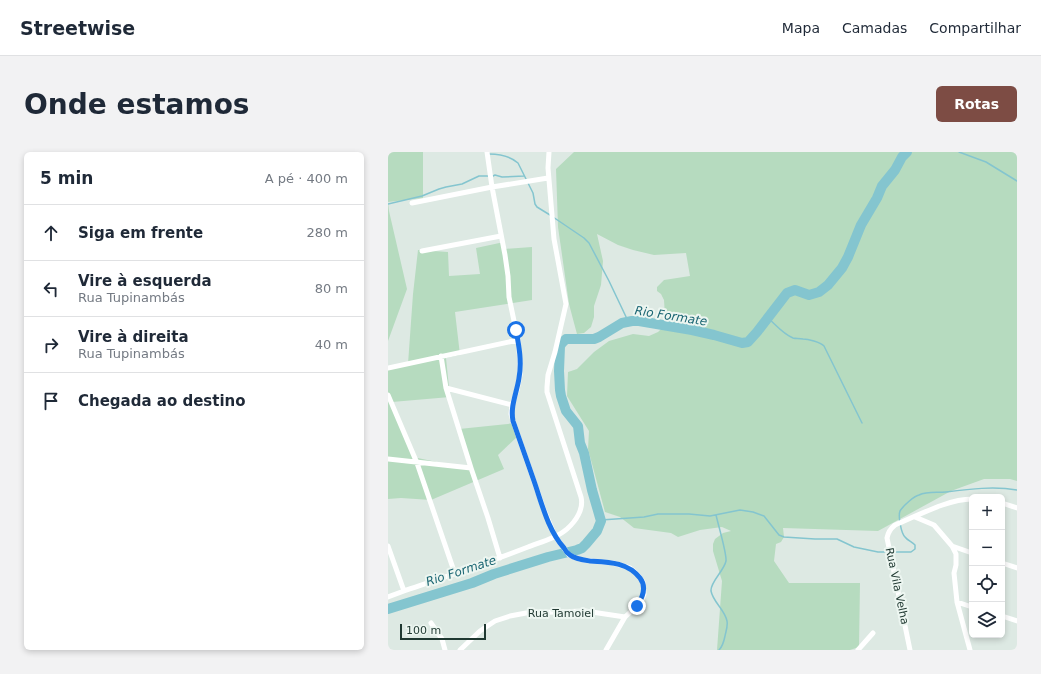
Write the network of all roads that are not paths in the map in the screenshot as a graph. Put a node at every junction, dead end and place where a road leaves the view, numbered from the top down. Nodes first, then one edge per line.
1 (549, 152) edge
2 (488, 153) edge
3 (548, 178) junction
4 (492, 186) junction
5 (412, 203) dead end
6 (501, 236) junction
7 (422, 251) dead end
8 (518, 340) junction
9 (442, 356) junction
10 (388, 368) edge
11 (446, 388) junction
12 (388, 395) edge
13 (512, 404) junction
14 (388, 459) edge
15 (417, 463) junction
16 (471, 468) junction
17 (969, 499) edge
18 (1005, 504) edge
19 (1017, 508) edge
20 (915, 517) junction
21 (555, 536) junction
22 (388, 546) edge
23 (952, 546) junction
24 (969, 552) edge
25 (500, 558) junction
26 (1005, 564) edge
27 (1017, 568) edge
28 (454, 574) junction
29 (404, 591) junction
30 (388, 597) edge
31 (957, 602) junction
32 (969, 606) edge
33 (625, 617) junction
34 (1005, 617) edge
35 (1017, 621) edge
36 (431, 623) dead end
37 (873, 633) dead end
38 (445, 650) edge
39 (460, 650) edge
40 (606, 650) edge
41 (858, 650) edge
42 (910, 650) edge
43 (970, 650) edge

1 - 3 street
2 - 4 street
3 - 4 street
3 - 21 street
4 - 5 street
4 - 6 street
6 - 7 street
6 - 8 street
8 - 9 street
8 - 13 street
9 - 10 street
9 - 11 street
11 - 13 street
11 - 16 street
12 - 15 street
13 - 21 street
14 - 15 street
15 - 16 street
15 - 28 street
16 - 25 street
17 - 20 street
18 - 19 street
20 - 23 street
20 - 42 street, Rua Vila Velha
21 - 25 street
21 - 33 street
22 - 29 street
23 - 24 street
23 - 31 street
25 - 28 street
26 - 27 street
28 - 29 street
29 - 30 street
31 - 32 street
31 - 43 street
33 - 39 street, Rua Tamoiel
33 - 40 street
34 - 35 street
36 - 38 street
37 - 41 street

